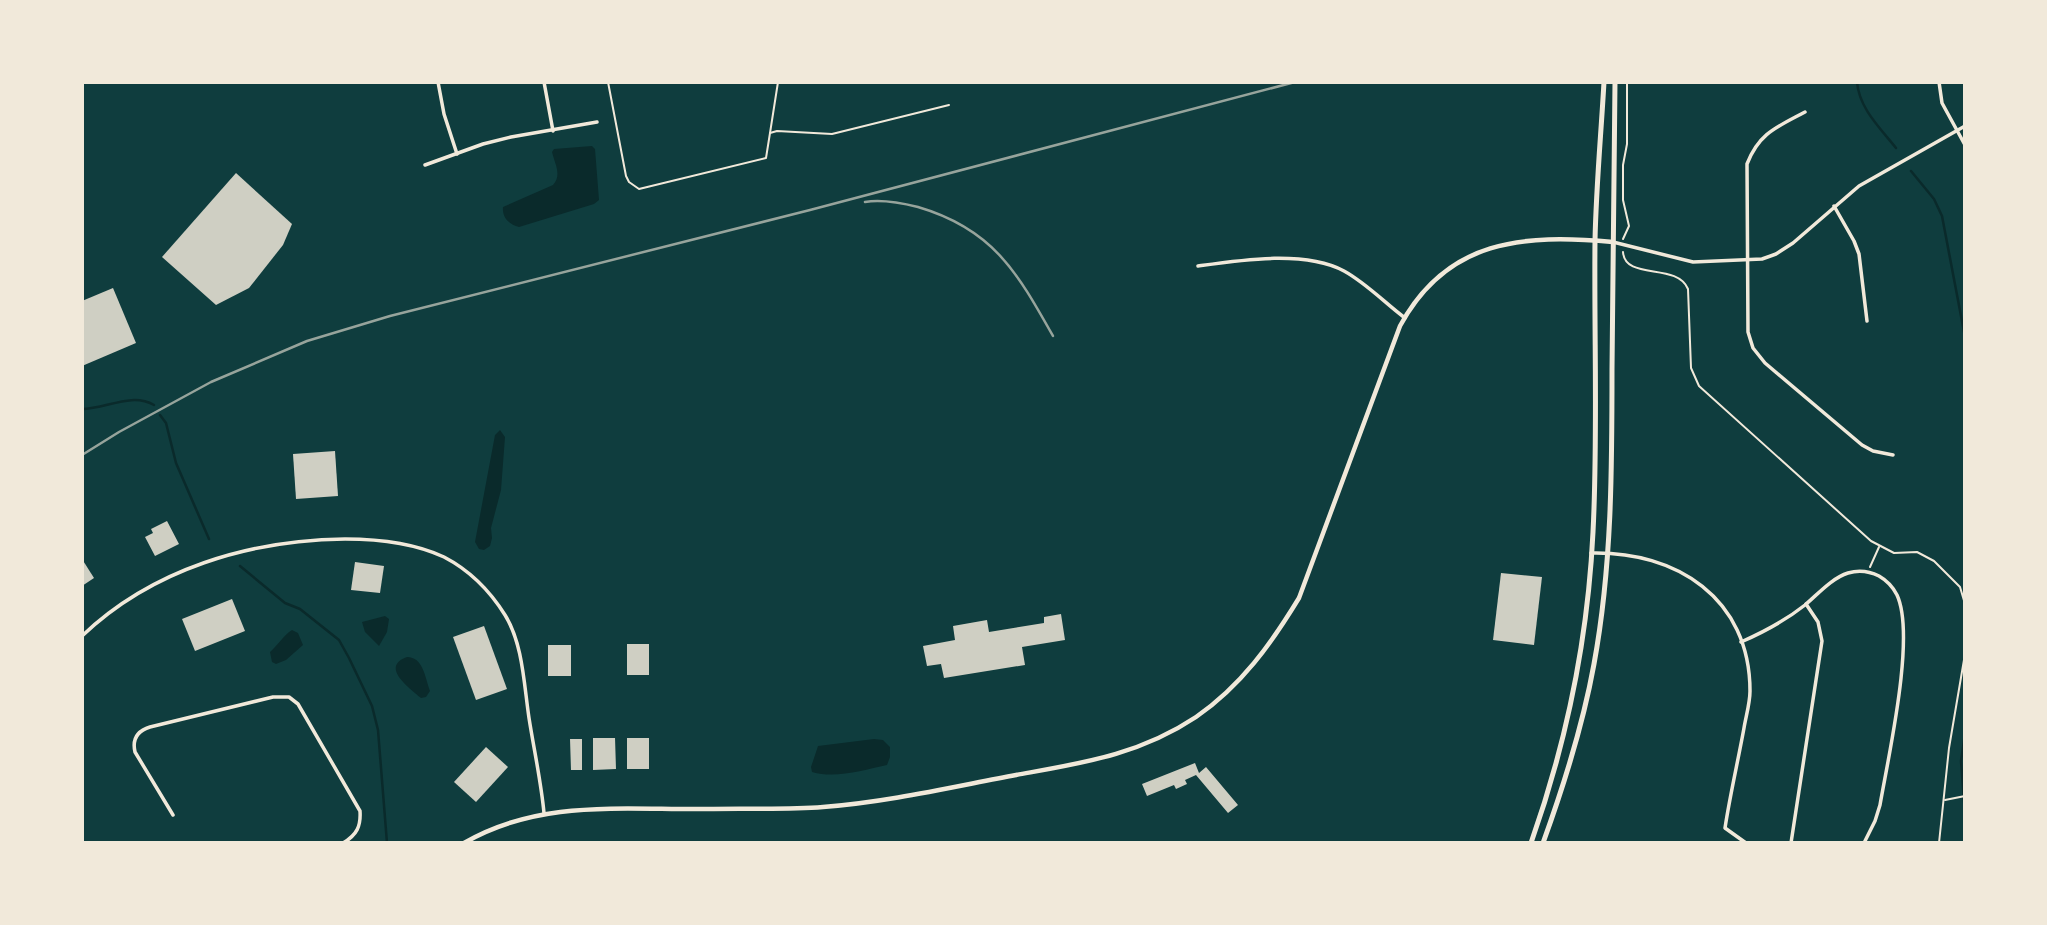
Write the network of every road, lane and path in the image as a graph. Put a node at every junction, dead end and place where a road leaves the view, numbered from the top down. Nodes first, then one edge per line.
1 (438, 82) edge
2 (544, 82) edge
3 (608, 82) edge
4 (778, 82) edge
5 (1604, 82) edge
6 (1615, 82) edge
7 (1627, 82) edge
8 (1939, 82) edge
9 (949, 106) dead end
10 (1805, 112) dead end
11 (597, 122) dead end
12 (1965, 126) edge
13 (553, 131) junction
14 (1957, 131) junction
15 (770, 133) junction
16 (1965, 145) edge
17 (457, 154) junction
18 (425, 165) dead end
19 (1834, 206) junction
20 (1625, 233) dead end
21 (1595, 240) junction
22 (1613, 242) junction
23 (1624, 260) dead end
24 (1746, 261) junction
25 (1198, 267) dead end
26 (1405, 318) junction
27 (1867, 321) dead end
28 (1893, 455) dead end
29 (1880, 546) junction
30 (1591, 553) junction
31 (1609, 553) junction
32 (1870, 567) dead end
33 (1806, 604) junction
34 (1965, 604) edge
35 (82, 636) edge
36 (1741, 642) junction
37 (1965, 654) edge
38 (1965, 796) edge
39 (1943, 800) junction
40 (544, 813) junction
41 (173, 815) dead end
42 (343, 843) edge
43 (464, 843) edge
44 (1531, 843) edge
45 (1543, 843) edge
46 (1746, 843) edge
47 (1791, 843) edge
48 (1864, 843) edge
49 (1939, 843) edge

1 - 17 street
2 - 13 street
3 - 15 lane
4 - 15 lane
5 - 21 main road
6 - 22 main road
7 - 20 path
8 - 14 street
9 - 15 lane
10 - 24 street
11 - 13 street
12 - 14 street
13 - 17 street
14 - 16 street
14 - 19 street
17 - 18 street
19 - 24 street
19 - 27 street
21 - 22 street
21 - 26 street
21 - 30 main road
22 - 24 street
22 - 31 main road
23 - 29 path
24 - 28 street
25 - 26 street
26 - 40 street
29 - 32 path
29 - 34 path
30 - 31 street
30 - 44 main road
31 - 36 street
31 - 45 main road
33 - 36 street
33 - 47 street
33 - 48 street
35 - 40 street
36 - 46 street
37 - 39 path
38 - 39 path
39 - 49 path
40 - 43 street
41 - 42 street

